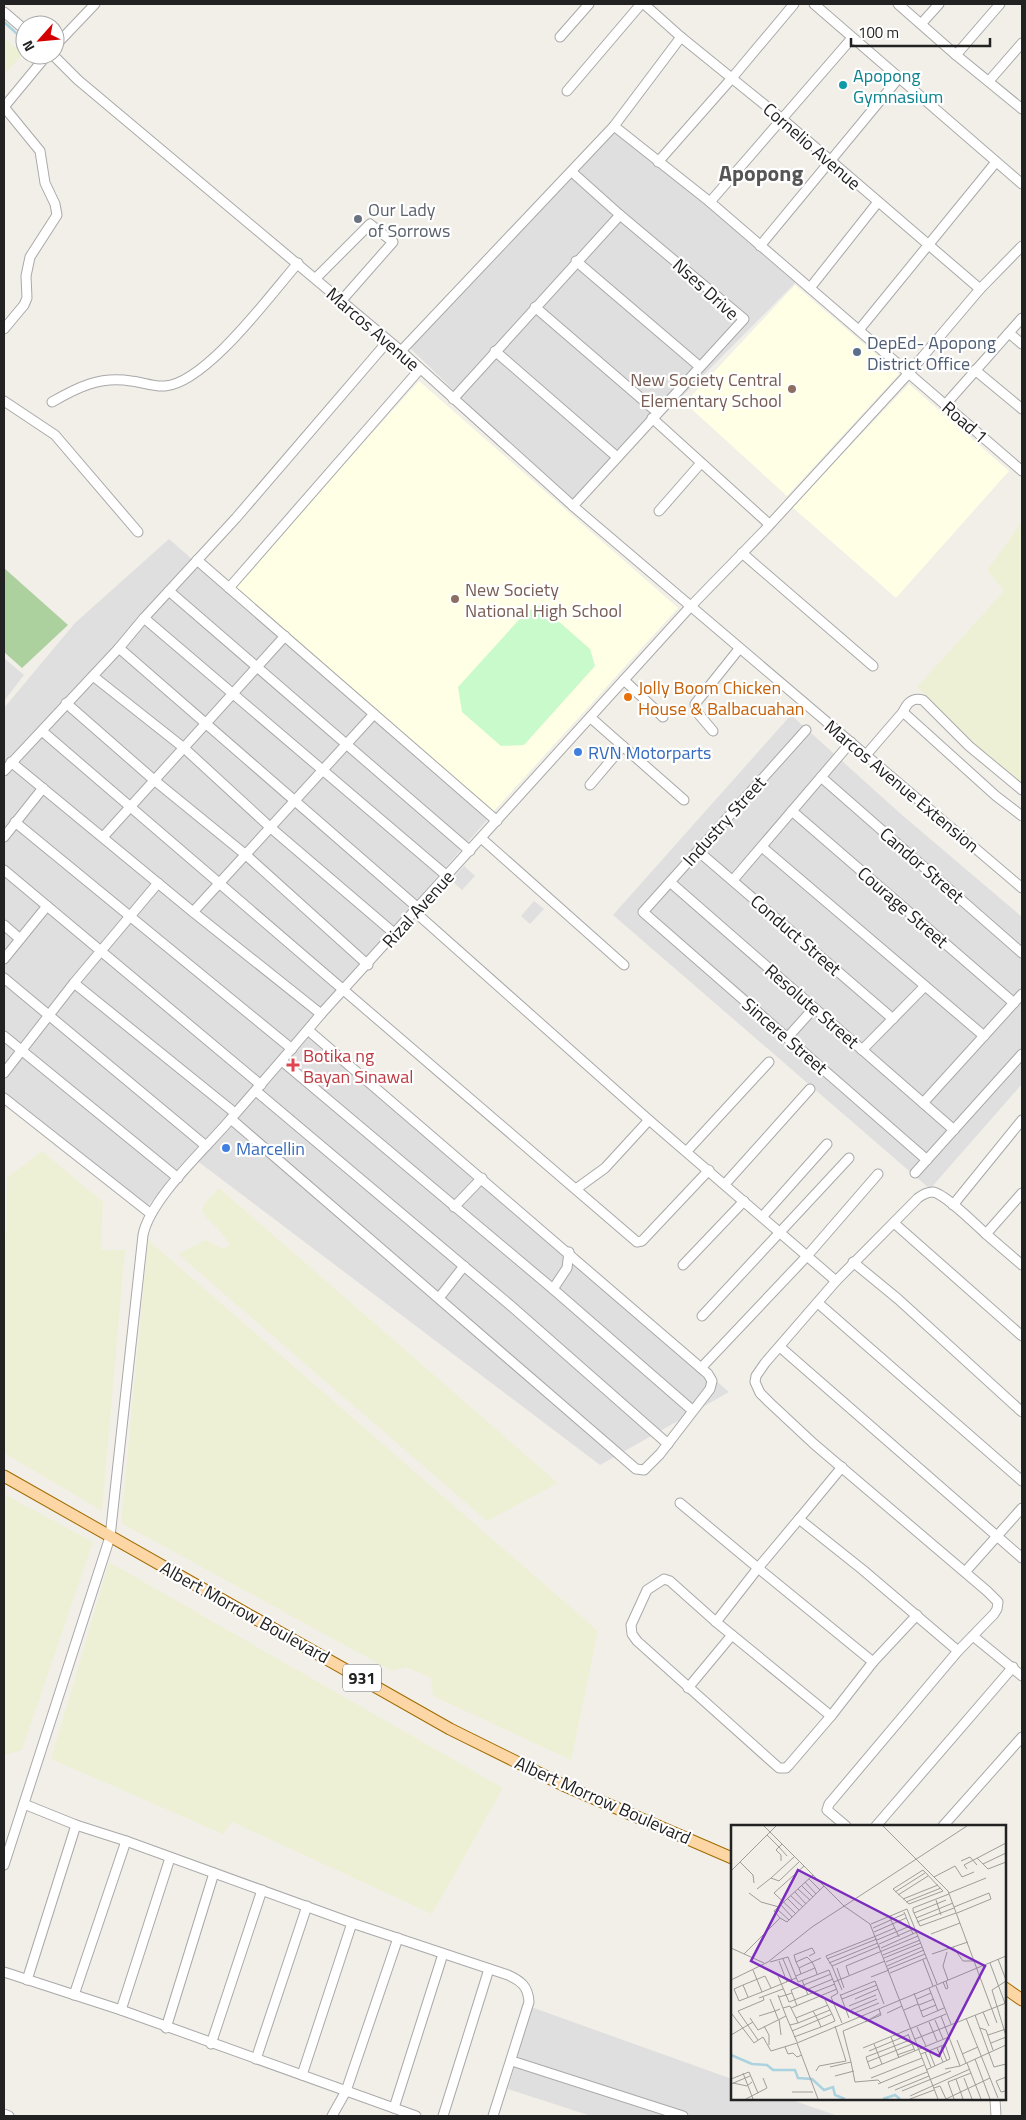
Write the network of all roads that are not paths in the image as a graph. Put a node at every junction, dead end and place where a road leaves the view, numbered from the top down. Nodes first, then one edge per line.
1 (95, 4) edge
2 (589, 4) edge
3 (642, 4) edge
4 (794, 4) edge
5 (814, 4) edge
6 (898, 4) edge
7 (939, 4) edge
8 (1000, 4) edge
9 (4, 12) edge
10 (15, 21) edge
11 (921, 24) junction
12 (65, 36) edge
13 (560, 37) dead end
14 (681, 37) junction
15 (852, 38) junction
16 (1022, 43) edge
17 (956, 55) junction
18 (39, 65) edge
19 (63, 65) edge
20 (732, 78) junction
21 (898, 79) junction
22 (989, 81) junction
23 (567, 91) dead end
24 (4, 107) edge
25 (1022, 109) edge
26 (781, 118) junction
27 (614, 126) junction
28 (658, 162) junction
29 (830, 162) junction
30 (996, 162) junction
31 (572, 172) junction
32 (1022, 184) edge
33 (710, 202) junction
34 (878, 202) junction
35 (620, 215) junction
36 (929, 245) junction
37 (760, 246) junction
38 (1022, 246) edge
39 (576, 261) junction
40 (298, 263) junction
41 (316, 278) junction
42 (810, 288) junction
43 (980, 289) junction
44 (342, 300) junction
45 (535, 307) junction
46 (1022, 318) edge
47 (4, 329) edge
48 (859, 330) junction
49 (1009, 332) junction
50 (388, 341) junction
51 (1022, 344) edge
52 (401, 351) junction
53 (496, 351) junction
54 (698, 366) junction
55 (420, 370) junction
56 (975, 370) junction
57 (908, 374) junction
58 (453, 399) junction
59 (4, 401) edge
60 (52, 402) dead end
61 (945, 405) junction
62 (1022, 409) edge
63 (654, 415) junction
64 (617, 458) junction
65 (701, 463) junction
66 (1022, 471) edge
67 (573, 506) junction
68 (659, 511) dead end
69 (769, 524) junction
70 (138, 532) dead end
71 (742, 553) junction
72 (197, 560) junction
73 (229, 588) junction
74 (169, 591) junction
75 (690, 607) junction
76 (144, 618) junction
77 (284, 636) junction
78 (119, 648) junction
79 (739, 649) junction
80 (873, 666) dead end
81 (257, 667) junction
82 (93, 676) junction
83 (624, 680) junction
84 (233, 693) junction
85 (66, 703) junction
86 (903, 712) junction
87 (374, 714) junction
88 (663, 717) dead end
89 (590, 718) junction
90 (205, 724) junction
91 (806, 730) dead end
92 (42, 731) junction
93 (712, 731) dead end
94 (851, 742) junction
95 (347, 745) junction
96 (623, 746) junction
97 (184, 748) junction
98 (866, 754) junction
99 (11, 762) junction
100 (4, 771) edge
101 (324, 771) junction
102 (821, 777) junction
103 (154, 780) junction
104 (590, 785) dead end
105 (43, 788) junction
106 (1022, 790) edge
107 (684, 800) dead end
108 (295, 802) junction
109 (129, 807) junction
110 (792, 812) junction
111 (1022, 816) edge
112 (497, 820) junction
113 (15, 822) junction
114 (271, 828) junction
115 (4, 837) edge
116 (102, 837) junction
117 (482, 838) junction
118 (762, 847) junction
119 (470, 851) junction
120 (698, 851) junction
121 (246, 855) junction
122 (4, 870) edge
123 (447, 876) junction
124 (733, 880) junction
125 (670, 882) junction
126 (158, 883) junction
127 (220, 884) junction
128 (1022, 888) edge
129 (47, 906) junction
130 (417, 910) junction
131 (193, 912) junction
132 (643, 912) joint
133 (130, 916) junction
134 (4, 925) edge
135 (395, 934) junction
136 (20, 938) junction
137 (101, 951) junction
138 (1022, 953) edge
139 (4, 959) edge
140 (368, 965) junction
141 (624, 965) dead end
142 (4, 978) edge
143 (74, 983) junction
144 (925, 986) junction
145 (345, 989) junction
146 (1022, 994) edge
147 (1014, 1003) junction
148 (814, 1008) junction
149 (321, 1014) junction
150 (49, 1015) junction
151 (893, 1019) junction
152 (308, 1030) junction
153 (4, 1036) edge
154 (984, 1036) junction
155 (787, 1038) junction
156 (21, 1049) junction
157 (292, 1049) junction
158 (862, 1050) junction
159 (1022, 1054) edge
160 (282, 1061) junction
161 (769, 1062) dead end
162 (4, 1073) edge
163 (259, 1088) junction
164 (810, 1089) dead end
165 (4, 1098) edge
166 (923, 1103) junction
167 (233, 1116) junction
168 (650, 1120) junction
169 (1022, 1120) edge
170 (954, 1130) junction
171 (827, 1144) dead end
172 (206, 1146) junction
173 (687, 1151) junction
174 (849, 1158) dead end
175 (927, 1160) junction
176 (708, 1170) junction
177 (915, 1173) dead end
178 (878, 1174) dead end
179 (178, 1178) junction
180 (482, 1178) junction
181 (725, 1184) junction
182 (576, 1189) junction
183 (1022, 1192) edge
184 (744, 1201) junction
185 (953, 1205) junction
186 (454, 1207) junction
187 (151, 1214) junction
188 (762, 1216) junction
189 (894, 1223) junction
190 (779, 1232) junction
191 (986, 1234) junction
192 (569, 1252) junction
193 (807, 1256) junction
194 (853, 1262) junction
195 (684, 1265) dead end
196 (1022, 1265) edge
197 (464, 1266) junction
198 (836, 1280) junction
199 (553, 1289) junction
200 (439, 1298) junction
201 (818, 1303) junction
202 (702, 1316) dead end
203 (1022, 1336) edge
204 (780, 1347) junction
205 (701, 1368) junction
206 (692, 1410) junction
207 (1022, 1412) edge
208 (668, 1444) junction
209 (842, 1467) junction
210 (4, 1476) edge
211 (1022, 1481) edge
212 (680, 1503) dead end
213 (1022, 1508) edge
214 (799, 1519) junction
215 (996, 1535) junction
216 (110, 1537) junction
217 (1022, 1558) edge
218 (758, 1568) junction
219 (964, 1572) junction
220 (917, 1615) junction
221 (716, 1622) junction
222 (732, 1635) junction
223 (973, 1636) junction
224 (958, 1651) junction
225 (873, 1662) junction
226 (1013, 1667) junction
227 (1022, 1676) edge
228 (688, 1688) junction
229 (831, 1716) junction
230 (1022, 1737) edge
231 (24, 1804) junction
232 (76, 1825) junction
233 (845, 1825) edge
234 (877, 1825) edge
235 (943, 1825) edge
236 (126, 1841) junction
237 (170, 1858) junction
238 (731, 1858) edge
239 (4, 1865) edge
240 (214, 1874) junction
241 (262, 1890) junction
242 (308, 1906) junction
243 (352, 1923) junction
244 (398, 1938) junction
245 (443, 1954) junction
246 (489, 1970) junction
247 (4, 1972) edge
248 (27, 1980) junction
249 (1006, 1989) edge
250 (74, 1995) junction
251 (1022, 2000) edge
252 (121, 2010) junction
253 (166, 2028) junction
254 (211, 2044) junction
255 (256, 2059) junction
256 (512, 2061) junction
257 (302, 2075) junction
258 (346, 2091) junction
259 (995, 2100) edge
260 (394, 2108) junction
261 (4, 2114) edge
262 (9, 2116) edge
263 (332, 2116) edge
264 (416, 2116) edge
265 (443, 2116) edge
266 (493, 2116) edge
267 (683, 2116) edge
268 (996, 2116) edge

1 - 12 street
2 - 13 street
3 - 14 street, Cornelio Avenue
3 - 23 street
4 - 20 street
5 - 15 street
6 - 11 street
7 - 11 street
8 - 17 street
9 - 10 street
11 - 17 street
14 - 20 street, Cornelio Avenue
14 - 27 street
15 - 21 street
15 - 26 street
16 - 22 street
17 - 22 street
18 - 24 street
19 - 40 street, Marcos Avenue
20 - 26 street, Cornelio Avenue
20 - 28 street
21 - 29 street
21 - 30 street
22 - 25 street
24 - 47 street
26 - 29 street, Cornelio Avenue
26 - 33 street
27 - 28 street, Road 1
27 - 31 street
28 - 33 street, Road 1
29 - 34 street, Cornelio Avenue
29 - 37 street
30 - 32 street
30 - 36 street
31 - 35 street, Nses Drive
31 - 52 street
33 - 37 street, Road 1
34 - 36 street, Cornelio Avenue
34 - 42 street
35 - 39 street
35 - 54 street, Nses Drive
36 - 43 street, Cornelio Avenue
36 - 48 street
37 - 42 street, Road 1
38 - 43 street
39 - 45 street
39 - 54 street
40 - 41 street, Marcos Avenue
40 - 60 street
41 - 44 street, Marcos Avenue
41 - 44 street
42 - 48 street, Road 1
43 - 57 street, Rizal Avenue
44 - 50 street, Marcos Avenue
45 - 53 street
45 - 63 street
46 - 49 street
48 - 57 street, Road 1
49 - 51 street
49 - 56 street
50 - 52 street, Marcos Avenue
50 - 72 street
52 - 55 street, Marcos Avenue
53 - 58 street
53 - 64 street
54 - 63 street, Nses Drive
55 - 58 street, Marcos Avenue
55 - 73 street
56 - 61 street
56 - 62 street
57 - 61 street, Road 1
57 - 69 street, Rizal Avenue
58 - 67 street, Marcos Avenue
59 - 70 street
61 - 66 street, Road 1
63 - 64 street, Nses Drive
63 - 65 street
64 - 67 street, Nses Drive
65 - 68 street
65 - 69 street
67 - 75 street, Marcos Avenue
69 - 71 street, Rizal Avenue
71 - 75 street, Rizal Avenue
71 - 80 street
72 - 73 street
72 - 74 street
73 - 77 street
74 - 76 street
74 - 81 street
75 - 79 street, Marcos Avenue Extension
75 - 83 street, Rizal Avenue
76 - 78 street
76 - 84 street
77 - 81 street
77 - 87 street
78 - 82 street
78 - 90 street
79 - 93 street
79 - 94 street, Marcos Avenue Extension
81 - 84 street
81 - 95 street
82 - 85 street
82 - 97 street
83 - 88 street
83 - 89 street, Rizal Avenue
84 - 90 street
84 - 101 street
85 - 92 street
85 - 103 street
86 - 98 street
86 - 106 street
86 - 111 street
87 - 95 street
87 - 112 street
89 - 96 street
89 - 112 street, Rizal Avenue
90 - 97 street
90 - 108 street
91 - 120 street, Industry Street
92 - 99 street
92 - 109 street
94 - 98 street, Marcos Avenue Extension
94 - 102 street
95 - 101 street
95 - 119 street
96 - 104 street
96 - 107 street
97 - 103 street
97 - 114 street
98 - 128 street, Marcos Avenue Extension
99 - 100 street
99 - 105 street
101 - 108 street
101 - 123 street
102 - 110 street
102 - 138 street, Candor Street
103 - 109 street
103 - 121 street
105 - 113 street
105 - 116 street
108 - 114 street
108 - 130 street
109 - 116 street
109 - 127 street
110 - 118 street
110 - 147 street, Courage Street
112 - 117 street, Rizal Avenue
113 - 115 street
113 - 133 street
114 - 121 street
114 - 135 street
116 - 126 street
117 - 119 street, Rizal Avenue
117 - 141 street
118 - 124 street
118 - 144 street
119 - 123 street, Rizal Avenue
120 - 124 street, Conduct Street
120 - 125 street, Industry Street
121 - 127 street
121 - 140 street
122 - 129 street
123 - 130 street, Rizal Avenue
124 - 151 street, Conduct Street
125 - 132 street, Industry Street
125 - 148 street, Resolute Street
126 - 131 street
126 - 133 street
127 - 131 street
127 - 145 street
129 - 136 street
129 - 137 street
130 - 135 street, Rizal Avenue
130 - 168 street
131 - 149 street
132 - 155 street, Sincere Street
133 - 137 street
133 - 157 street
134 - 136 street
135 - 140 street, Rizal Avenue
136 - 139 street
137 - 143 street
137 - 163 street
140 - 145 street, Rizal Avenue
142 - 150 street
143 - 150 street
143 - 167 street
144 - 151 street
144 - 154 street
145 - 149 street, Rizal Avenue
145 - 182 street
146 - 147 street
147 - 154 street
148 - 155 street
148 - 158 street, Resolute Street
149 - 152 street, Rizal Avenue
150 - 156 street
150 - 172 street
151 - 158 street
152 - 157 street, Rizal Avenue
152 - 180 street
153 - 156 street
154 - 166 street
155 - 175 street, Sincere Street
156 - 162 street
156 - 179 street
157 - 160 street, Rizal Avenue
158 - 166 street, Resolute Street
159 - 170 street
160 - 163 street, Rizal Avenue
160 - 186 street
161 - 173 street
163 - 167 street, Rizal Avenue
163 - 197 street
164 - 181 street
165 - 187 street
166 - 170 street, Resolute Street
167 - 172 street, Rizal Avenue
167 - 200 street
168 - 173 street
168 - 182 street
169 - 185 street
170 - 175 street
171 - 188 street
172 - 179 street, Rizal Avenue
173 - 176 street
174 - 190 street
175 - 177 street
176 - 181 street
176 - 182 street
178 - 193 street
179 - 187 street, Rizal Avenue
180 - 186 street
180 - 192 street
181 - 184 street
183 - 191 street
184 - 188 street
184 - 195 street
185 - 189 street
185 - 191 street
186 - 199 street
187 - 216 street, Rizal Avenue
188 - 190 street
189 - 194 street
189 - 203 street
190 - 193 street
190 - 202 street
191 - 196 street
192 - 199 street
192 - 205 street
193 - 198 street
193 - 205 street
194 - 198 street
194 - 207 street
197 - 200 street
197 - 208 street
198 - 201 street
199 - 206 street
200 - 208 street
201 - 204 street
201 - 211 street
204 - 209 street
204 - 215 street
205 - 206 street
206 - 208 street
209 - 214 street
209 - 219 street
210 - 216 main road, Albert Morrow Boulevard / 931
212 - 218 street
213 - 215 street
214 - 218 street
214 - 220 street
215 - 217 street
215 - 219 street
216 - 231 street, Rizal Avenue
216 - 238 main road, Albert Morrow Boulevard / 931
218 - 221 street
218 - 225 street
219 - 223 street
220 - 224 street
220 - 225 street
221 - 222 street
221 - 228 street
222 - 228 street
222 - 229 street
223 - 224 street
223 - 226 street
224 - 233 street
225 - 229 street
226 - 227 street
226 - 234 street
228 - 229 street
230 - 235 street
231 - 232 street
231 - 239 street, Rizal Avenue
232 - 236 street
232 - 248 street
236 - 237 street
236 - 250 street
237 - 240 street
237 - 252 street
240 - 241 street
240 - 253 street
241 - 242 street
241 - 254 street
242 - 243 street
242 - 255 street
243 - 244 street
243 - 257 street
244 - 245 street
244 - 258 street
245 - 246 street
245 - 260 street
246 - 256 street
246 - 265 street
247 - 248 street
248 - 250 street
249 - 251 main road
250 - 252 street
252 - 253 street
253 - 254 street
254 - 255 street
255 - 257 street
256 - 266 street
256 - 267 street
257 - 258 street
258 - 260 street
258 - 263 street
259 - 268 street
260 - 264 street
261 - 262 street

